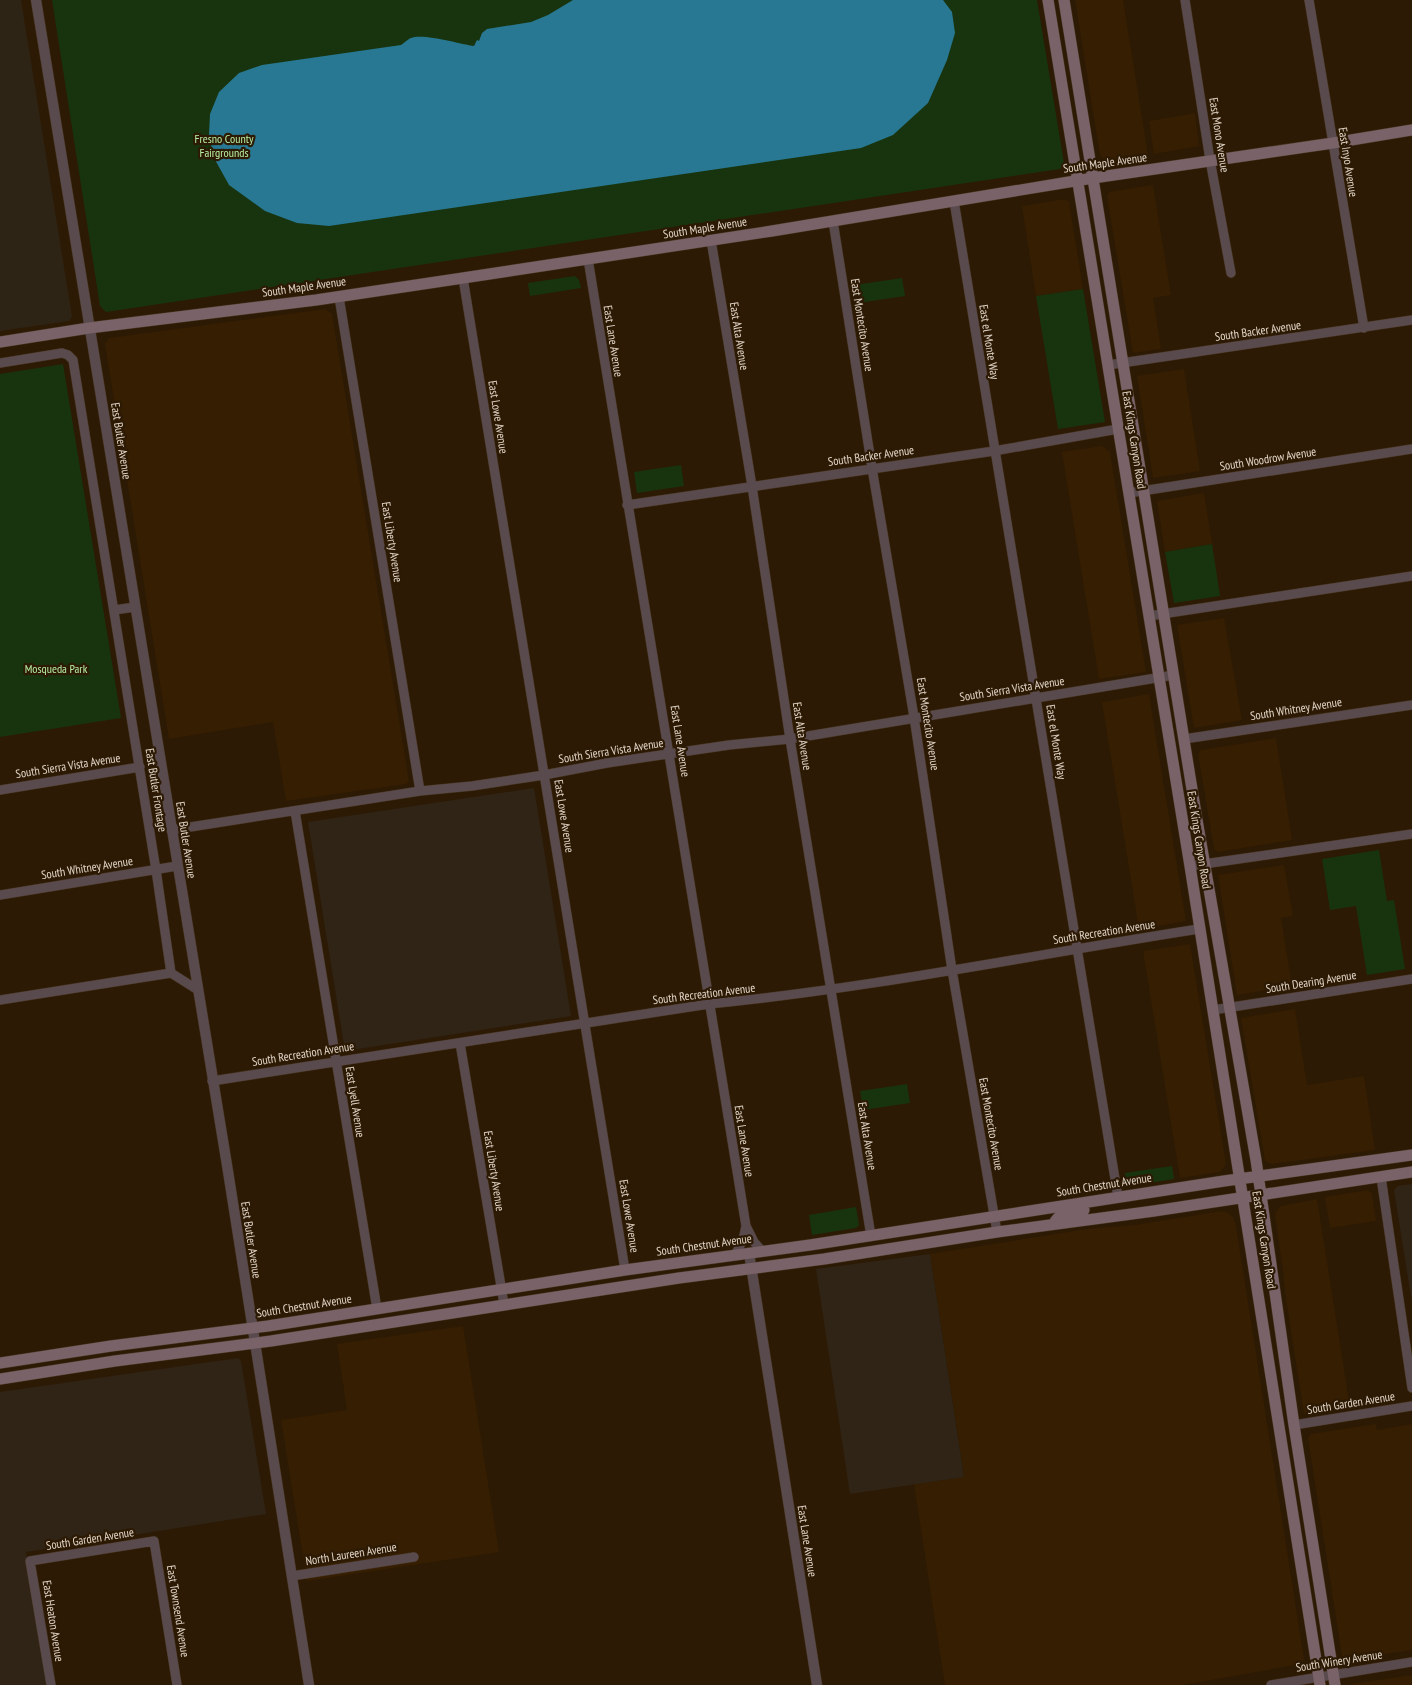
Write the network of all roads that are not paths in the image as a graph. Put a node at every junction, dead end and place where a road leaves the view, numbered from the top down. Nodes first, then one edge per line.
1 (36, 0) edge
2 (1048, 0) edge
3 (1058, 0) edge
4 (1064, 0) edge
5 (1185, 0) edge
6 (1309, 0) edge
7 (1067, 20) junction
8 (1412, 130) edge
9 (1332, 143) junction
10 (1210, 160) junction
11 (1093, 178) junction
12 (1077, 180) junction
13 (954, 201) junction
14 (833, 221) junction
15 (711, 240) junction
16 (588, 259) junction
17 (1231, 273) dead end
18 (463, 278) junction
19 (339, 296) junction
20 (1412, 320) edge
21 (90, 328) junction
22 (1364, 328) junction
23 (0, 342) edge
24 (0, 362) edge
25 (1123, 363) junction
26 (1108, 365) junction
27 (1118, 429) junction
28 (1412, 450) edge
29 (994, 451) junction
30 (872, 468) junction
31 (752, 486) junction
32 (1144, 491) junction
33 (1129, 493) junction
34 (627, 505) junction
35 (1412, 576) edge
36 (135, 607) junction
37 (114, 610) junction
38 (1164, 614) junction
39 (1149, 616) junction
40 (1174, 675) junction
41 (1159, 678) junction
42 (1036, 698) junction
43 (1412, 705) edge
44 (914, 717) junction
45 (790, 739) junction
46 (1184, 739) junction
47 (670, 754) junction
48 (140, 767) junction
49 (544, 775) junction
50 (0, 790) edge
51 (420, 791) junction
52 (295, 811) junction
53 (171, 830) junction
54 (1412, 834) edge
55 (1205, 864) junction
56 (177, 866) junction
57 (1190, 866) junction
58 (156, 870) junction
59 (0, 895) edge
60 (1199, 929) junction
61 (1076, 948) junction
62 (952, 970) junction
63 (171, 973) junction
64 (1412, 979) edge
65 (831, 988) junction
66 (198, 990) junction
67 (0, 1000) edge
68 (709, 1004) junction
69 (1230, 1007) junction
70 (1213, 1010) junction
71 (585, 1024) junction
72 (460, 1043) junction
73 (336, 1062) junction
74 (212, 1081) junction
75 (1412, 1155) edge
76 (1412, 1172) edge
77 (1258, 1176) junction
78 (1381, 1177) junction
79 (1240, 1179) junction
80 (1261, 1194) junction
81 (1243, 1197) junction
82 (1118, 1198) junction
83 (995, 1216) junction
84 (1054, 1224) junction
85 (746, 1226) junction
86 (997, 1232) junction
87 (871, 1236) junction
88 (762, 1251) junction
89 (749, 1253) junction
90 (735, 1255) junction
91 (660, 1265) junction
92 (752, 1268) junction
93 (626, 1270) junction
94 (501, 1289) junction
95 (595, 1290) junction
96 (504, 1304) junction
97 (377, 1309) junction
98 (253, 1328) junction
99 (255, 1343) junction
100 (0, 1363) edge
101 (0, 1379) edge
102 (1412, 1388) edge
103 (1412, 1406) edge
104 (1294, 1425) junction
105 (154, 1542) joint
106 (414, 1557) dead end
107 (30, 1561) joint
108 (292, 1576) junction
109 (1412, 1662) edge
110 (1335, 1680) edge
111 (1319, 1681) edge
112 (51, 1685) edge
113 (177, 1685) edge
114 (309, 1685) edge
115 (817, 1685) edge
116 (1271, 1685) edge

1 - 21 street, East Butler Avenue
2 - 12 main road, East Kings Canyon Road
3 - 7 main road
4 - 7 main road, East Kings Canyon Road
5 - 10 street, East Mono Avenue
6 - 9 street, East Inyo Avenue
7 - 11 main road, East Kings Canyon Road
8 - 9 main road, South Maple Avenue
9 - 10 main road, South Maple Avenue
9 - 22 street, East Inyo Avenue
10 - 11 main road, South Maple Avenue
10 - 17 street, East Mono Avenue
11 - 12 main road, South Maple Avenue
11 - 25 main road, East Kings Canyon Road
12 - 13 main road, South Maple Avenue
12 - 26 main road, East Kings Canyon Road
13 - 14 main road, South Maple Avenue
13 - 29 street, East el Monte Way
14 - 15 main road, South Maple Avenue
14 - 30 street, East Montecito Avenue
15 - 16 main road, South Maple Avenue
15 - 31 street, East Alta Avenue
16 - 18 main road, South Maple Avenue
16 - 34 street, East Lane Avenue
18 - 19 main road, South Maple Avenue
18 - 49 street, East Lowe Avenue
19 - 21 main road, South Maple Avenue
19 - 51 street, East Liberty Avenue
20 - 22 street, South Backer Avenue
21 - 23 main road, South Maple Avenue
21 - 36 street, East Butler Avenue
22 - 25 street, South Backer Avenue
24 - 37 street, East Butler Frontage
25 - 26 street, South Backer Avenue
25 - 32 main road, East Kings Canyon Road
26 - 27 main road, East Kings Canyon Road
27 - 29 street, South Backer Avenue
27 - 33 main road, East Kings Canyon Road
28 - 32 street, South Woodrow Avenue
29 - 30 street, South Backer Avenue
29 - 42 street, East el Monte Way
30 - 31 street, South Backer Avenue
30 - 44 street, East Montecito Avenue
31 - 34 street, South Backer Avenue
31 - 45 street, East Alta Avenue
32 - 33 street, South Woodrow Avenue
32 - 38 main road, East Kings Canyon Road
33 - 39 main road, East Kings Canyon Road
34 - 47 street, East Lane Avenue
35 - 38 street
36 - 37 street
36 - 53 street, East Butler Avenue
37 - 48 street, East Butler Frontage
38 - 39 street
38 - 40 main road, East Kings Canyon Road
39 - 41 main road, East Kings Canyon Road
40 - 41 street, South Sierra Vista Avenue
40 - 46 main road, East Kings Canyon Road
41 - 42 street, South Sierra Vista Avenue
41 - 57 main road, East Kings Canyon Road
42 - 44 street, South Sierra Vista Avenue
42 - 61 street, East el Monte Way
43 - 46 street, South Whitney Avenue
44 - 45 street, South Sierra Vista Avenue
44 - 62 street, East Montecito Avenue
45 - 47 street, South Sierra Vista Avenue
45 - 65 street, East Alta Avenue
46 - 55 main road, East Kings Canyon Road
47 - 49 street, South Sierra Vista Avenue
47 - 68 street, East Lane Avenue
48 - 50 street, South Sierra Vista Avenue
48 - 58 street, East Butler Frontage
49 - 51 street, South Sierra Vista Avenue
49 - 71 street, East Lowe Avenue
51 - 52 street, South Sierra Vista Avenue
52 - 53 street, South Sierra Vista Avenue
52 - 73 street, East Lyell Avenue
53 - 56 street, East Butler Avenue
54 - 55 street
55 - 57 street
55 - 69 main road, East Kings Canyon Road
56 - 58 street, South Whitney Avenue
56 - 66 street, East Butler Avenue
57 - 60 main road, East Kings Canyon Road
58 - 59 street, South Whitney Avenue
58 - 63 street, East Butler Frontage
60 - 61 street, South Recreation Avenue
60 - 70 main road, East Kings Canyon Road
61 - 62 street, South Recreation Avenue
61 - 82 street, East el Monte Way
62 - 65 street, South Recreation Avenue
62 - 83 street, East Montecito Avenue
63 - 66 street
63 - 67 street
64 - 69 street, South Dearing Avenue
65 - 68 street, South Recreation Avenue
65 - 87 street, East Alta Avenue
66 - 74 street, East Butler Avenue
68 - 71 street, South Recreation Avenue
68 - 85 street, East Lane Avenue
69 - 70 street, South Dearing Avenue
69 - 77 main road, East Kings Canyon Road
70 - 79 main road, East Kings Canyon Road
71 - 72 street, South Recreation Avenue
71 - 93 street, East Lowe Avenue
72 - 73 street, South Recreation Avenue
72 - 94 street, East Liberty Avenue
73 - 74 street, South Recreation Avenue
73 - 97 street, East Lyell Avenue
74 - 98 street, East Butler Avenue
75 - 77 main road, South Chestnut Avenue
76 - 78 main road
77 - 79 main road, South Chestnut Avenue
77 - 80 main road, East Kings Canyon Road
78 - 80 main road
78 - 102 street
79 - 81 main road, East Kings Canyon Road
79 - 82 main road, South Chestnut Avenue
80 - 81 main road
80 - 104 main road, East Kings Canyon Road
81 - 84 main road
81 - 111 main road, East Kings Canyon Road
82 - 83 main road, South Chestnut Avenue
82 - 84 main road
83 - 86 street, East Montecito Avenue
83 - 87 main road, South Chestnut Avenue
84 - 86 main road
85 - 88 street, East Lane Avenue
85 - 90 street, East Lane Avenue
86 - 92 main road
87 - 88 main road, South Chestnut Avenue
88 - 89 main road, South Chestnut Avenue
89 - 90 main road, South Chestnut Avenue
89 - 92 street, East Lane Avenue
90 - 91 main road, South Chestnut Avenue
91 - 93 main road, South Chestnut Avenue
91 - 95 main road
92 - 95 main road
92 - 115 street, East Lane Avenue
93 - 94 main road, South Chestnut Avenue
94 - 96 street, East Liberty Avenue
94 - 97 main road, South Chestnut Avenue
95 - 96 main road
96 - 99 main road
97 - 98 main road, South Chestnut Avenue
98 - 99 street, East Butler Avenue
98 - 100 main road, South Chestnut Avenue
99 - 101 main road
99 - 108 street, East Butler Avenue
103 - 104 street, South Garden Avenue
104 - 110 main road, East Kings Canyon Road
105 - 107 street, South Garden Avenue
105 - 113 street, East Townsend Avenue
106 - 108 street, North Laureen Avenue
107 - 112 street, East Heaton Avenue
108 - 114 street, East Butler Avenue
109 - 110 street, South Winery Avenue
110 - 111 street, South Winery Avenue
111 - 116 street, South Winery Avenue

